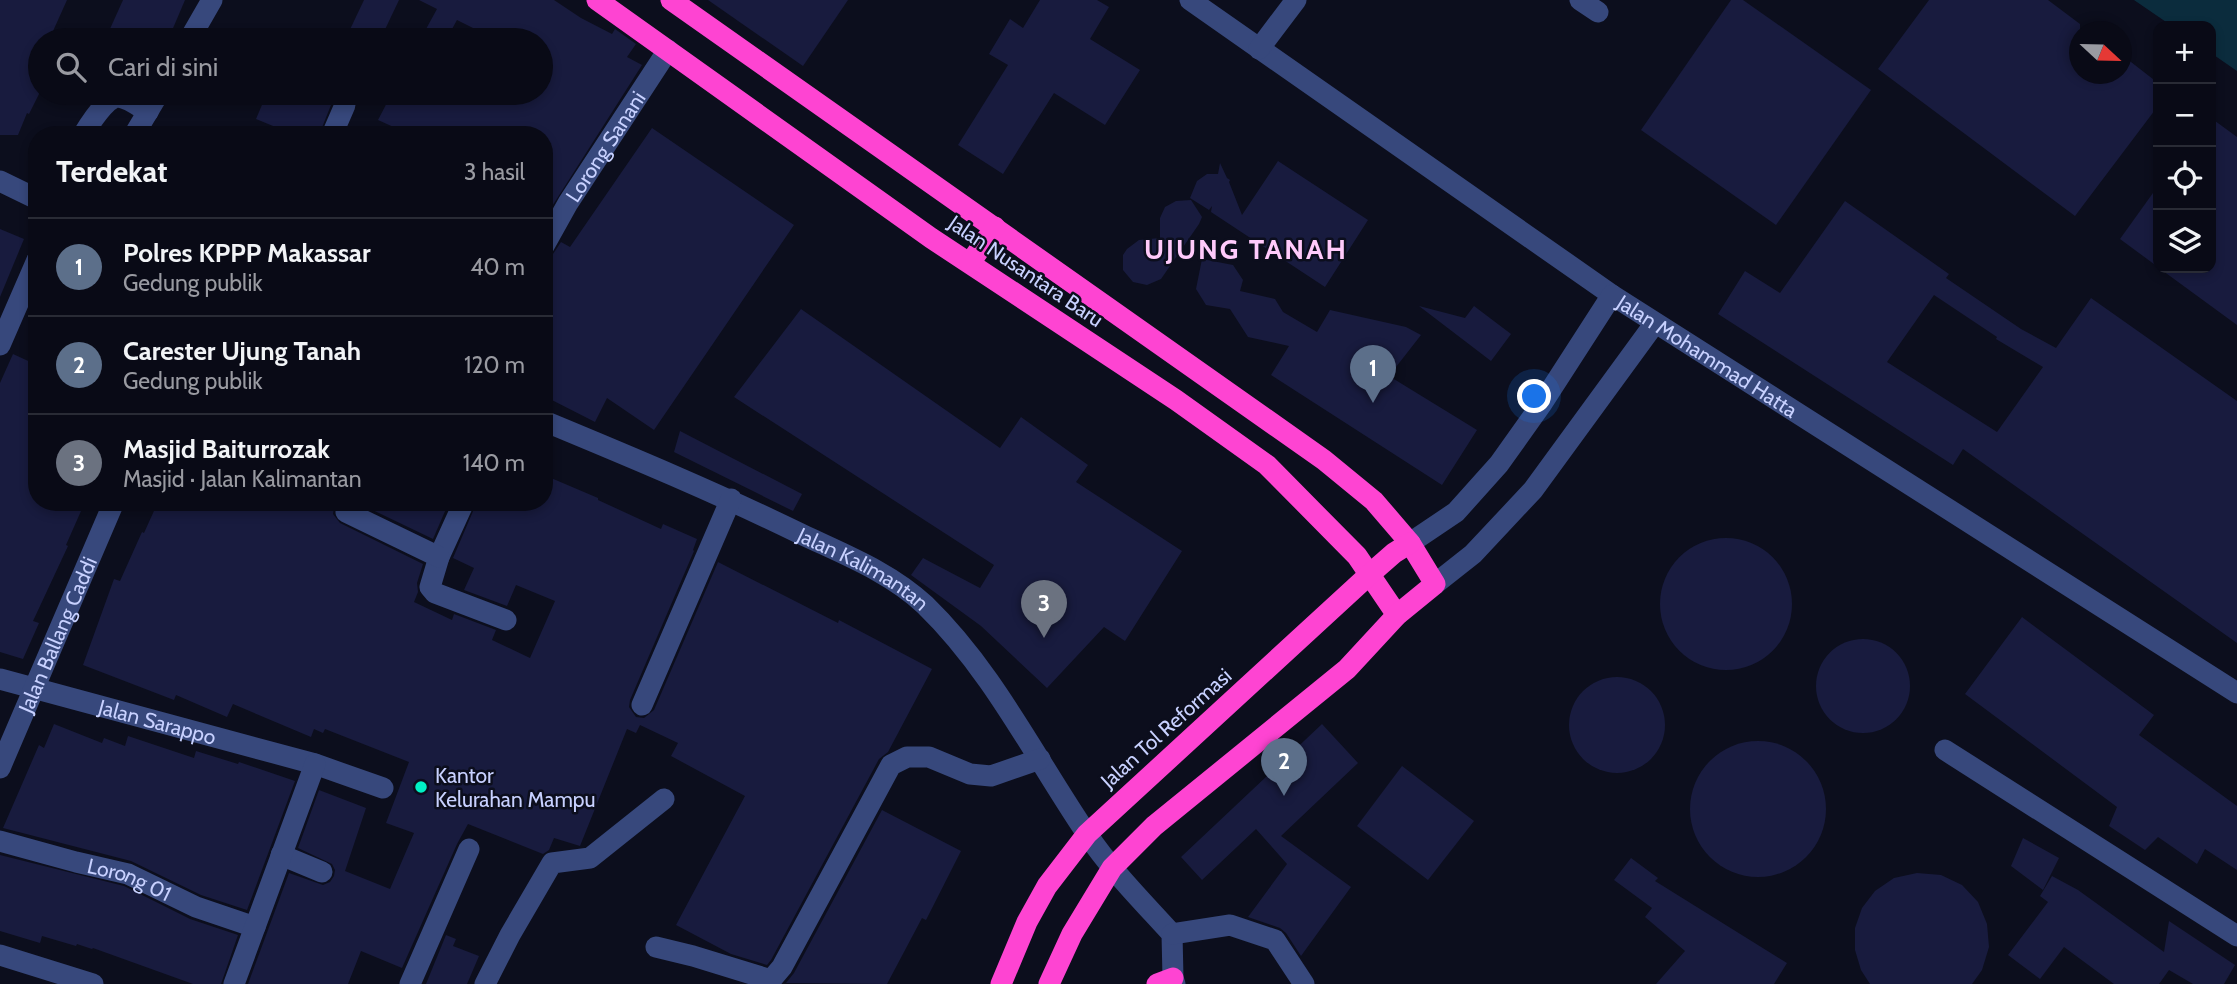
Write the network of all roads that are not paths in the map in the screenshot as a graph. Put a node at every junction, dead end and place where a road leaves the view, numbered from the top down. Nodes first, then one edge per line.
1 (212, 0) edge
2 (597, 0) edge
3 (671, 0) edge
4 (1190, 0) edge
5 (1296, 0) edge
6 (196, 28) edge
7 (1259, 49) junction
8 (668, 50) junction
9 (105, 105) edge
10 (135, 105) edge
11 (152, 105) edge
12 (345, 105) dead end
13 (148, 112) junction
14 (90, 126) edge
15 (139, 126) edge
16 (336, 126) edge
17 (0, 181) edge
18 (28, 195) edge
19 (995, 228) junction
20 (553, 230) edge
21 (970, 263) junction
22 (28, 281) edge
23 (1612, 296) junction
24 (1655, 323) junction
25 (0, 345) edge
26 (553, 425) edge
27 (731, 499) junction
28 (110, 511) edge
29 (460, 511) edge
30 (346, 512) dead end
31 (1410, 543) junction
32 (439, 557) junction
33 (1370, 574) junction
34 (1435, 584) junction
35 (1396, 615) junction
36 (506, 621) dead end
37 (0, 680) edge
38 (33, 689) junction
39 (2237, 693) edge
40 (642, 705) dead end
41 (1945, 750) dead end
42 (1040, 759) junction
43 (315, 764) junction
44 (0, 768) edge
45 (383, 788) dead end
46 (664, 799) dead end
47 (1087, 834) junction
48 (0, 841) edge
49 (469, 849) dead end
50 (281, 855) junction
51 (1112, 868) junction
52 (322, 872) dead end
53 (255, 927) junction
54 (1172, 934) junction
55 (2237, 936) edge
56 (656, 947) dead end
57 (0, 955) edge
58 (1169, 982) edge
59 (93, 984) edge
60 (234, 984) edge
61 (410, 984) edge
62 (485, 984) edge
63 (1001, 984) edge
64 (1049, 984) edge
65 (1304, 984) edge

1 - 6 street
2 - 8 highway, Jalan Nusantara Baru
3 - 19 highway, Jalan Nusantara Baru
4 - 7 street, Jalan Mohammad Hatta
5 - 7 street
7 - 23 street, Jalan Mohammad Hatta
8 - 20 street, Lorong Sanani
8 - 21 highway, Jalan Nusantara Baru
9 - 14 street
10 - 13 street
11 - 13 street
12 - 16 street
13 - 15 street
17 - 18 street
19 - 21 highway
19 - 31 highway, Jalan Nusantara Baru
21 - 33 highway, Jalan Nusantara Baru
22 - 25 street
23 - 24 street, Jalan Mohammad Hatta
23 - 31 street
24 - 34 street
24 - 39 street, Jalan Mohammad Hatta
26 - 27 street, Jalan Kalimantan
27 - 40 street
27 - 42 street, Jalan Kalimantan
28 - 38 street, Jalan Ballang Caddi
29 - 32 street
30 - 32 street
31 - 33 highway, Jalan Tol Reformasi
31 - 34 highway, Jalan Nusantara Baru
32 - 36 street
33 - 35 highway, Jalan Nusantara Baru
33 - 47 highway, Jalan Tol Reformasi
34 - 35 highway
35 - 51 highway
37 - 38 street, Jalan Sarappo
38 - 43 street, Jalan Sarappo
38 - 44 street, Jalan Ballang Caddi
41 - 55 street
42 - 47 street, Jalan Kalimantan
42 - 56 street
43 - 45 street, Jalan Sarappo
43 - 50 street
46 - 62 street
47 - 51 street, Jalan Kalimantan
47 - 63 highway, Jalan Tol Reformasi
48 - 53 street, Lorong 01
49 - 61 street
50 - 52 street
50 - 53 street
51 - 54 street, Jalan Kalimantan
51 - 64 highway
53 - 60 street
54 - 58 street
54 - 65 street
57 - 59 street

